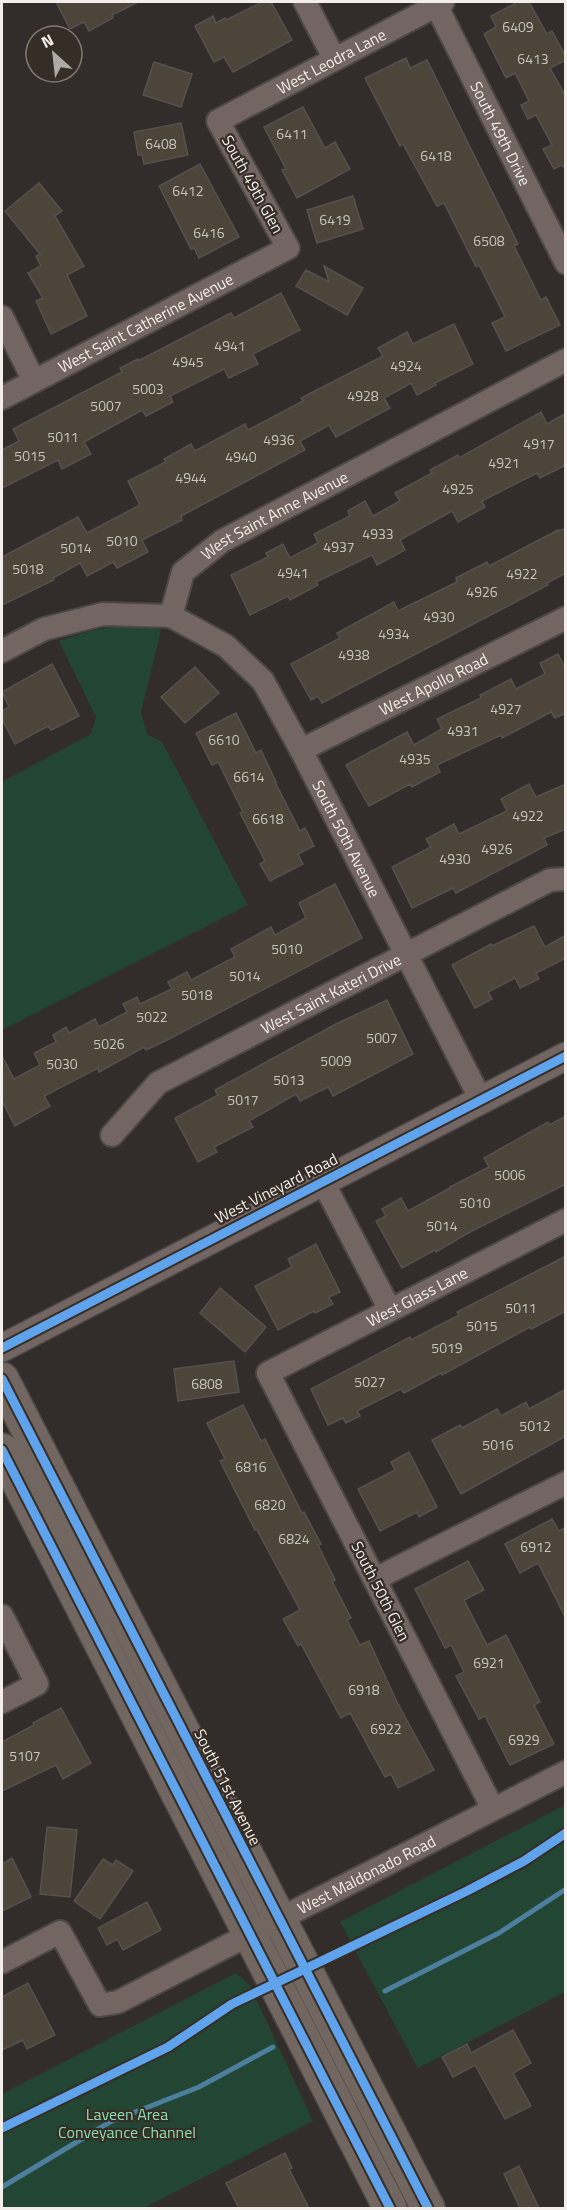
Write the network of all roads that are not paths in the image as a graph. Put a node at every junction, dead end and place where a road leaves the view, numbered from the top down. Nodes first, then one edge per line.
1 (305, 2) edge
2 (439, 3) edge
3 (334, 58) junction
4 (218, 121) joint
5 (288, 248) joint
6 (566, 263) edge
7 (2, 317) edge
8 (566, 360) edge
9 (34, 381) junction
10 (2, 398) edge
11 (171, 616) junction
12 (566, 618) edge
13 (2, 651) edge
14 (301, 750) junction
15 (566, 879) edge
16 (405, 955) junction
17 (566, 1056) edge
18 (481, 1100) junction
19 (112, 1135) dead end
20 (322, 1180) junction
21 (566, 1220) edge
22 (390, 1310) junction
23 (2, 1348) edge
24 (268, 1373) joint
25 (2, 1379) edge
26 (2, 1450) edge
27 (566, 1483) edge
28 (375, 1579) junction
29 (2, 1616) edge
30 (2, 1702) edge
31 (566, 1772) edge
32 (493, 1809) junction
33 (278, 1918) junction
34 (250, 1933) junction
35 (2, 1962) edge
36 (420, 2206) edge
37 (390, 2208) edge

1 - 3 street
2 - 3 street, West Leodra Lane
2 - 6 street, South 49th Drive
3 - 4 street, West Leodra Lane
4 - 5 street, South 49th Glen
5 - 9 street, West Saint Catherine Avenue
7 - 9 street
8 - 11 street, West Saint Anne Avenue
9 - 10 street, West Saint Catherine Avenue
11 - 13 street
11 - 14 street, South 50th Avenue
12 - 14 street, West Apollo Road
14 - 16 street, South 50th Avenue
15 - 16 street, West Saint Kateri Drive
16 - 18 street, South 50th Avenue
16 - 19 street, West Saint Kateri Drive
17 - 18 street, West Vineyard Road
18 - 20 street, West Vineyard Road
20 - 22 street
20 - 23 street, West Vineyard Road
21 - 22 street, West Glass Lane
22 - 24 street, West Glass Lane
24 - 28 street, South 50th Glen
25 - 33 main road, South 51st Avenue
26 - 34 main road
27 - 28 street
28 - 32 street, South 50th Glen
29 - 30 street
31 - 32 street, West Maldonado Road
32 - 33 street, West Maldonado Road
33 - 34 street, West Maldonado Road
33 - 36 main road, South 51st Avenue
34 - 35 street, West Maldonado Road
34 - 37 main road

